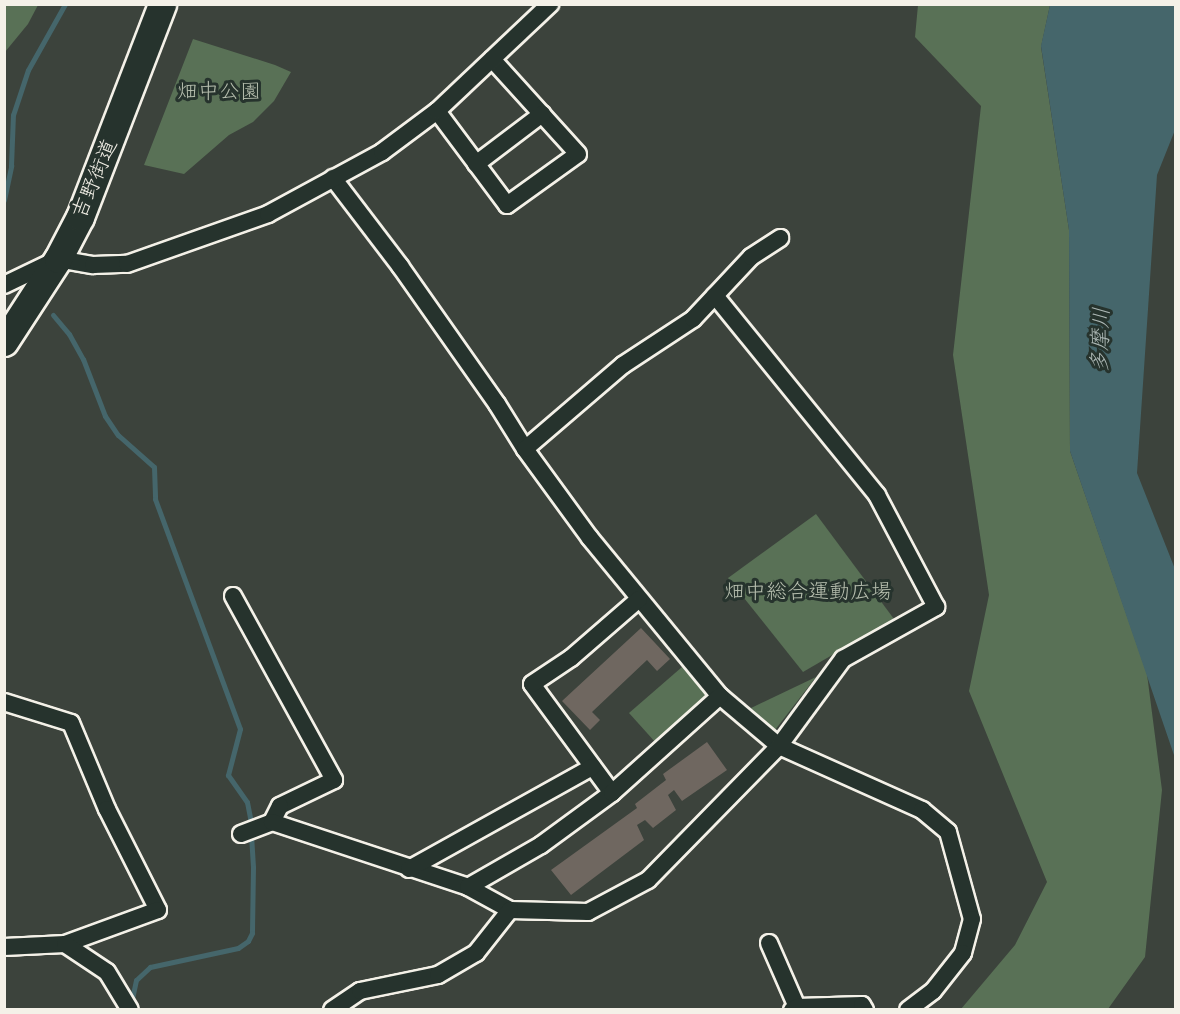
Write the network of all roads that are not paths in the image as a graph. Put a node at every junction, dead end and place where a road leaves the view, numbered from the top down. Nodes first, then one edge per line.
1 (162, 4) edge
2 (550, 4) edge
3 (492, 59) junction
4 (437, 111) junction
5 (542, 114) junction
6 (476, 164) junction
7 (333, 178) junction
8 (780, 238) dead end
9 (58, 260) junction
10 (4, 285) edge
11 (715, 296) junction
12 (4, 342) edge
13 (525, 449) junction
14 (233, 596) dead end
15 (639, 599) junction
16 (720, 696) junction
17 (4, 702) edge
18 (779, 746) junction
19 (592, 767) junction
20 (612, 793) junction
21 (272, 822) junction
22 (241, 834) dead end
23 (409, 869) junction
24 (468, 887) junction
25 (510, 910) junction
26 (769, 943) dead end
27 (65, 944) junction
28 (4, 947) edge
29 (126, 1003) edge
30 (794, 1008) edge
31 (332, 1010) edge
32 (865, 1010) edge
33 (908, 1010) edge

1 - 9 main road, 吉野街道
2 - 3 street
3 - 4 street
3 - 5 street
4 - 6 street
4 - 7 street
5 - 6 street
5 - 6 street
7 - 9 street
7 - 13 street
8 - 11 street
9 - 10 street
9 - 12 main road, 吉野街道
11 - 13 street
11 - 18 street
13 - 15 street
14 - 21 street
15 - 16 street
15 - 19 street
16 - 18 street
16 - 20 street
17 - 27 street
18 - 25 street
18 - 33 street
19 - 20 street
19 - 23 street
20 - 24 street
21 - 22 street
21 - 23 street
23 - 24 street
24 - 25 street
25 - 31 street
26 - 30 street
27 - 28 street
27 - 29 street
30 - 32 street

